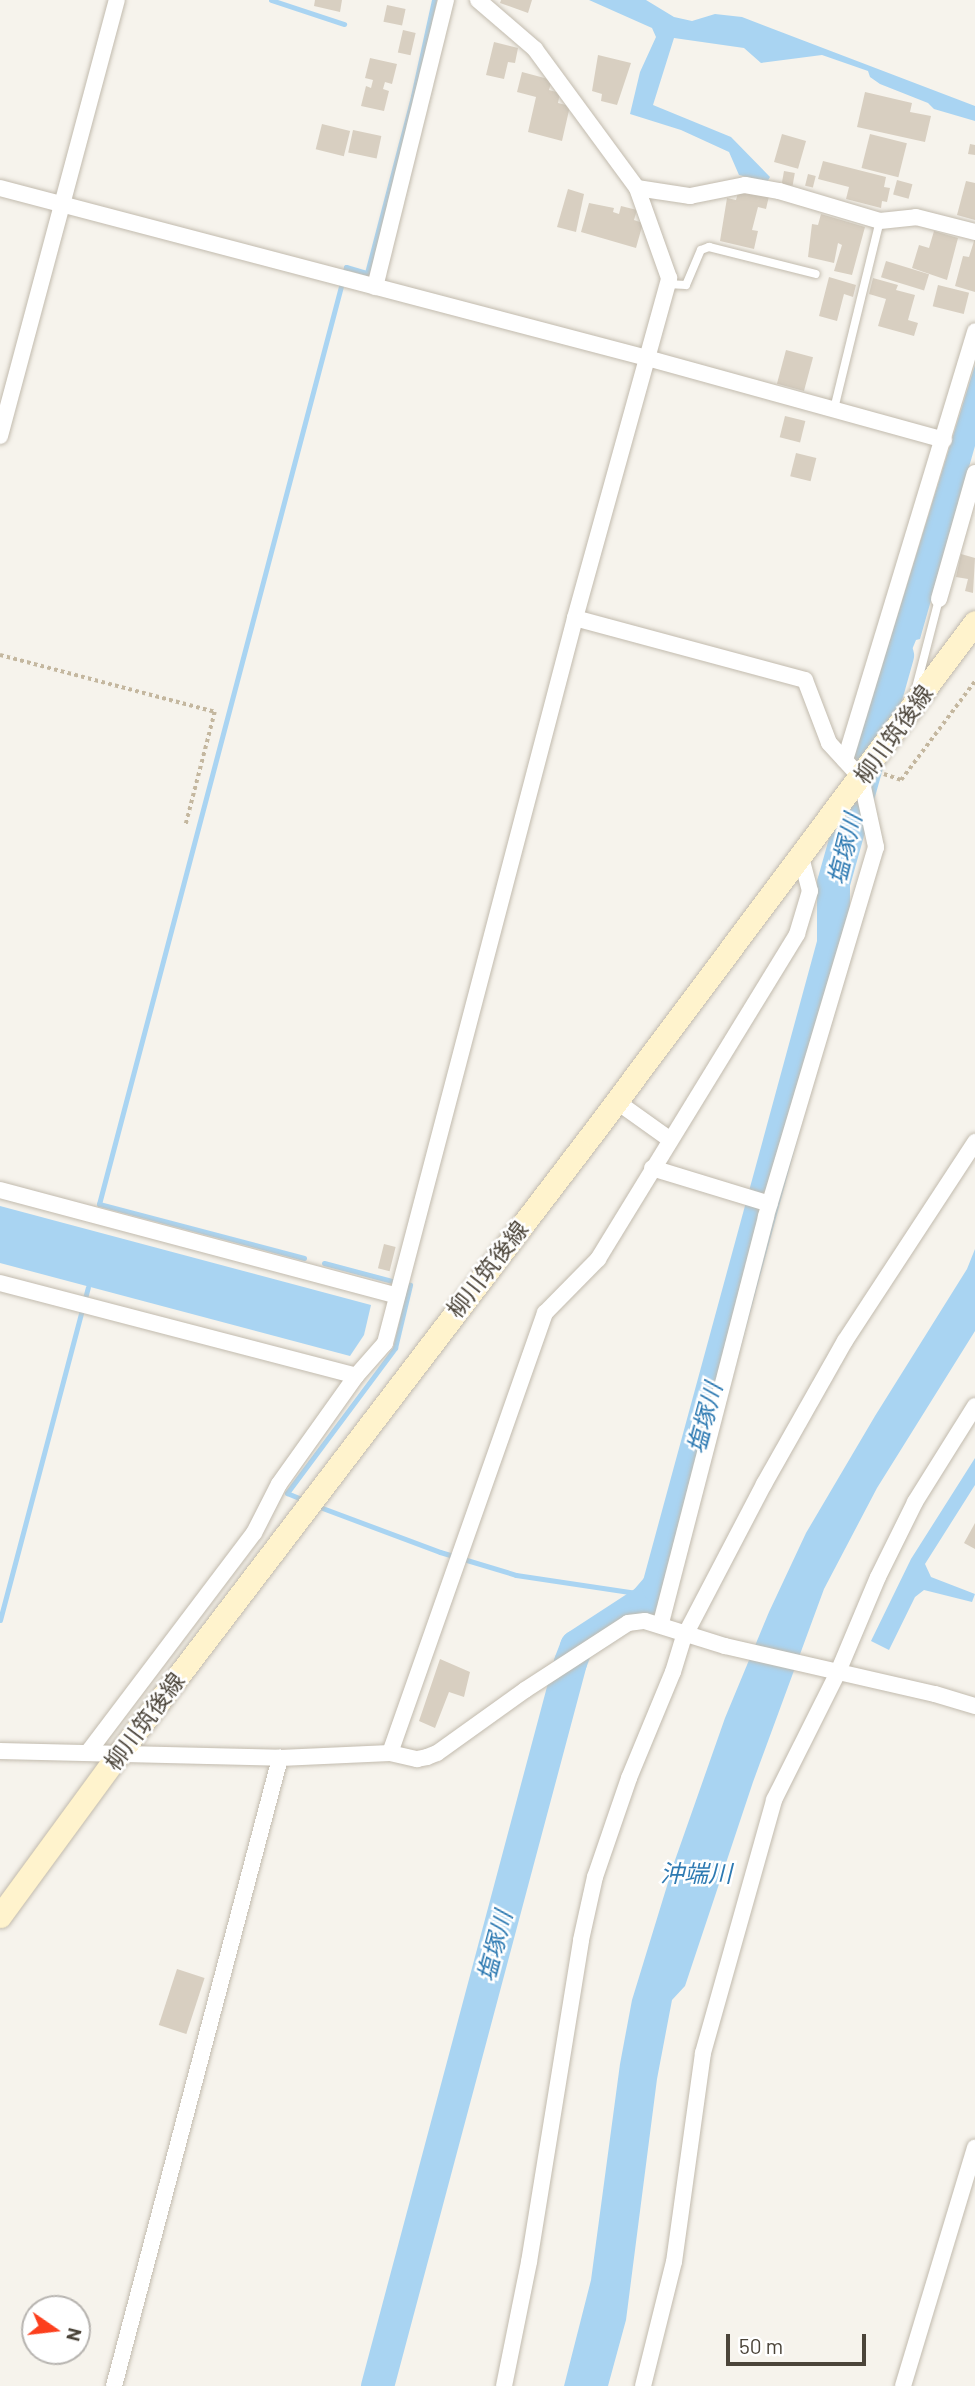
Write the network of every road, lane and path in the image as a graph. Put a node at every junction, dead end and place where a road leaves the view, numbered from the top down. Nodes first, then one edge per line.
1 (117, 0) edge
2 (446, 0) edge
3 (478, 0) edge
4 (0, 188) edge
5 (637, 188) junction
6 (61, 205) junction
7 (880, 221) junction
8 (975, 232) edge
9 (817, 274) dead end
10 (667, 284) junction
11 (376, 287) junction
12 (975, 331) edge
13 (647, 358) junction
14 (834, 410) junction
15 (0, 436) edge
16 (944, 440) junction
17 (975, 473) edge
18 (939, 599) joint
19 (575, 618) junction
20 (975, 622) edge
21 (0, 655) edge
22 (975, 681) edge
23 (909, 713) junction
24 (845, 761) junction
25 (864, 774) junction
26 (186, 824) dead end
27 (801, 857) junction
28 (616, 1101) junction
29 (669, 1139) junction
30 (975, 1142) edge
31 (652, 1168) junction
32 (0, 1190) edge
33 (770, 1204) junction
34 (0, 1283) edge
35 (397, 1296) junction
36 (356, 1376) junction
37 (975, 1406) edge
38 (661, 1624) junction
39 (687, 1633) junction
40 (838, 1672) junction
41 (975, 1706) edge
42 (0, 1751) edge
43 (89, 1751) junction
44 (390, 1753) junction
45 (118, 1755) junction
46 (280, 1758) junction
47 (0, 1916) edge
48 (975, 2148) edge
49 (114, 2386) edge
50 (504, 2386) edge
51 (643, 2386) edge
52 (903, 2386) edge

1 - 6 street
2 - 11 street
3 - 5 street
4 - 6 street
5 - 7 street
5 - 10 street
6 - 11 street
6 - 15 street
7 - 8 street
7 - 14 lane
9 - 10 lane
10 - 13 street
11 - 13 street
12 - 16 street
13 - 14 street
13 - 19 street
14 - 16 street
16 - 24 street
17 - 18 street
18 - 23 lane
19 - 24 street
19 - 35 street
20 - 23 main road, 柳川筑後線
21 - 26 path
22 - 25 path
23 - 25 main road, 柳川筑後線
24 - 25 street
25 - 27 main road, 柳川筑後線
25 - 33 street
27 - 28 main road, 柳川筑後線
27 - 29 street
28 - 29 street
28 - 45 main road, 柳川筑後線
29 - 31 street
30 - 39 street
31 - 33 street
31 - 44 street
32 - 35 street
33 - 38 street
34 - 36 street
35 - 36 street
36 - 43 street
37 - 40 street
38 - 39 street
38 - 44 street
39 - 40 street
39 - 50 street
40 - 41 street
40 - 51 street
42 - 43 street
43 - 45 street
44 - 46 street
45 - 46 street
45 - 47 main road, 柳川筑後線
46 - 49 street
48 - 52 street

